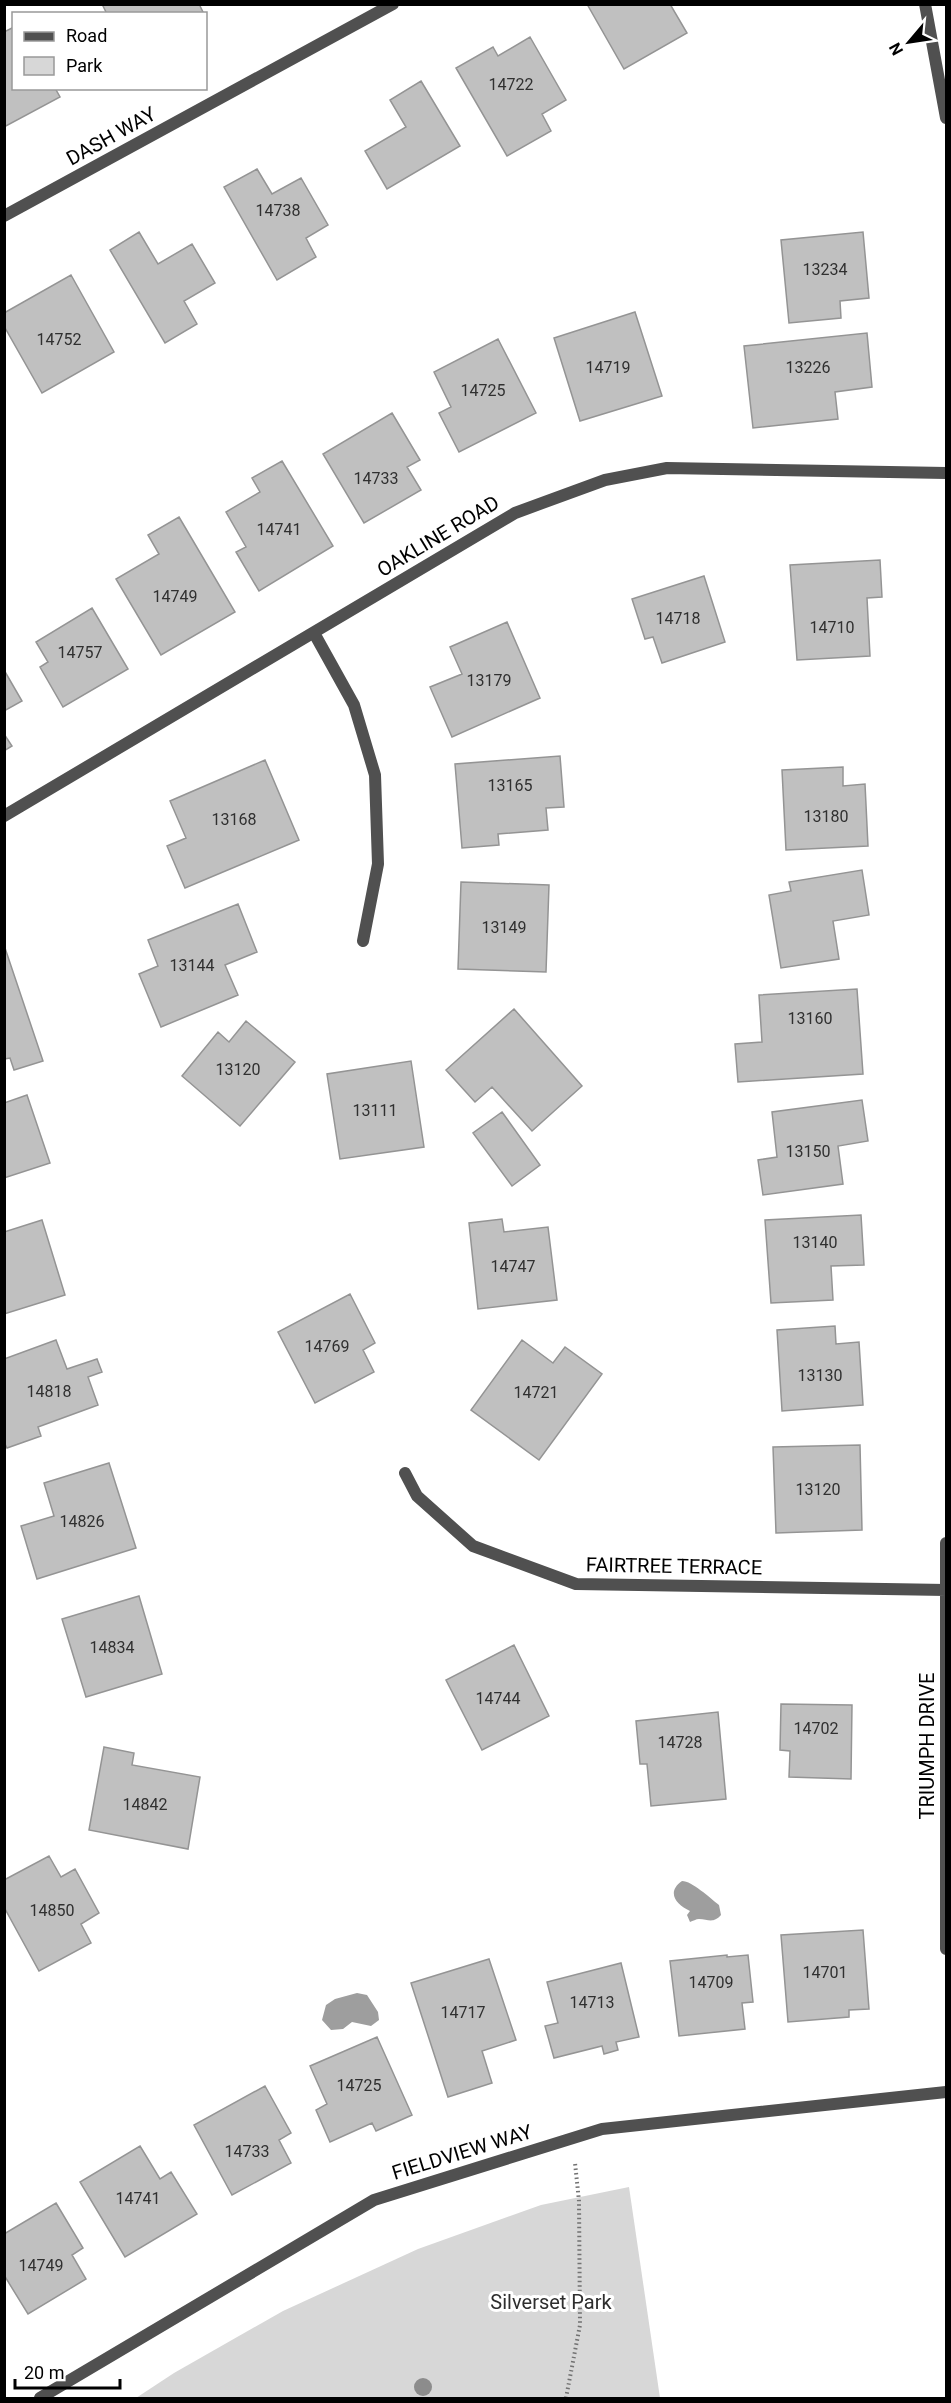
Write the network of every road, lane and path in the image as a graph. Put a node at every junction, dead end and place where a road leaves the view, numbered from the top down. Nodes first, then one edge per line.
1 (393, 4) edge
2 (925, 4) edge
3 (946, 118) edge
4 (4, 216) edge
5 (946, 472) edge
6 (314, 633) junction
7 (4, 816) edge
8 (363, 941) dead end
9 (405, 1473) dead end
10 (946, 1543) edge
11 (946, 1590) edge
12 (946, 1949) edge
13 (946, 2092) edge
14 (573, 2138) junction
15 (40, 2398) edge
16 (566, 2398) edge

1 - 4 street, DASH WAY
2 - 3 street
5 - 6 street, OAKLINE ROAD
6 - 7 street, OAKLINE ROAD
6 - 8 street
9 - 11 street, FAIRTREE TERRACE
10 - 11 street, TRIUMPH DRIVE
11 - 12 street, TRIUMPH DRIVE
13 - 14 street, FIELDVIEW WAY
14 - 15 street, FIELDVIEW WAY
14 - 16 path

